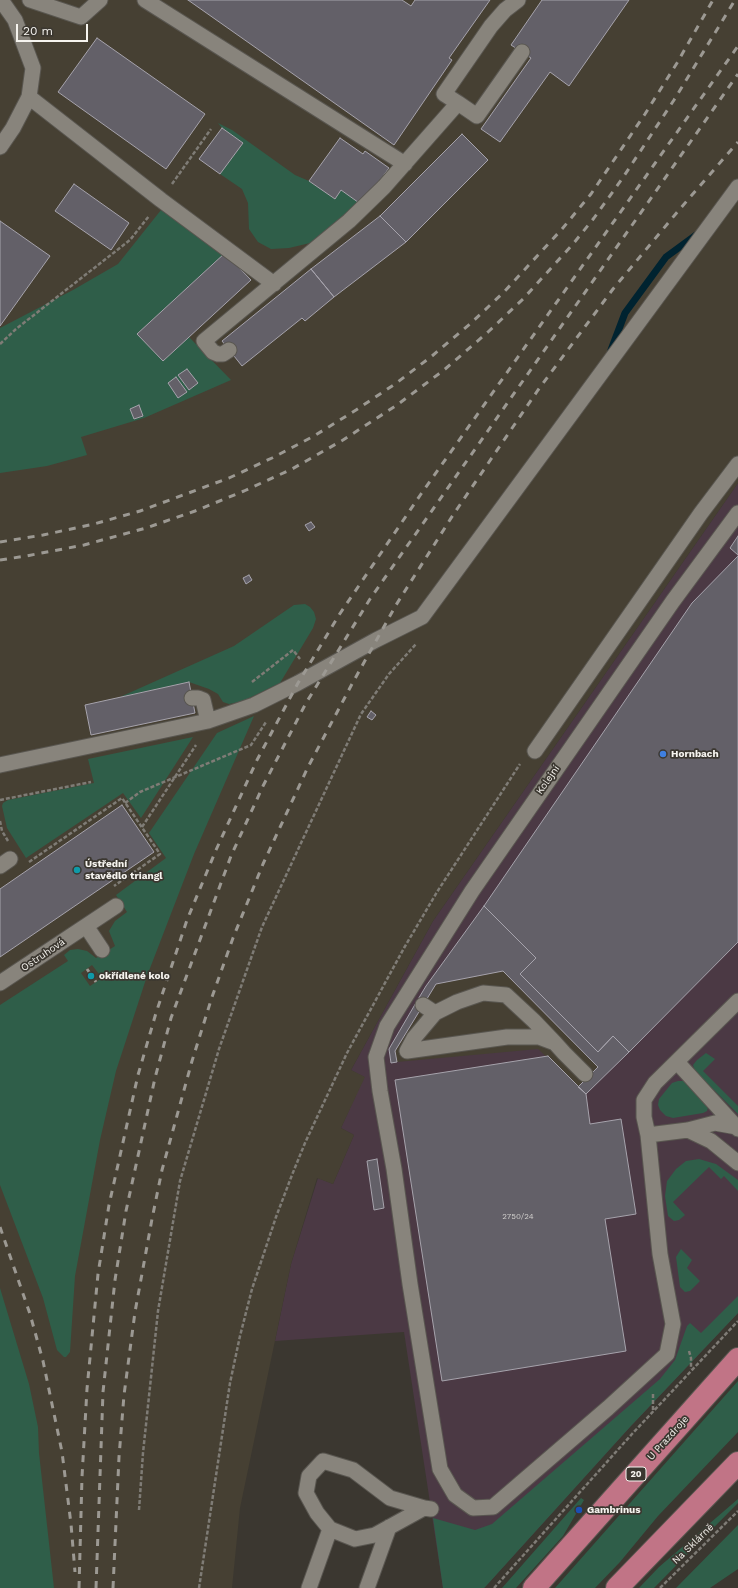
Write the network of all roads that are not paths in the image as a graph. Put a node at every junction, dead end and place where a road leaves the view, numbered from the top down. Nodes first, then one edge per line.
1 (1, 0) edge
2 (30, 0) edge
3 (93, 0) edge
4 (100, 0) edge
5 (145, 0) edge
6 (518, 0) edge
7 (81, 17) junction
8 (522, 52) dead end
9 (29, 97) junction
10 (458, 103) junction
11 (0, 147) edge
12 (405, 164) junction
13 (738, 187) edge
14 (274, 284) junction
15 (229, 350) dead end
16 (738, 464) edge
17 (738, 513) edge
18 (192, 698) dead end
19 (208, 721) junction
20 (535, 751) road end
21 (0, 765) edge
22 (116, 906) dead end
23 (86, 926) junction
24 (102, 950) dead end
25 (0, 983) edge
26 (738, 1001) edge
27 (420, 1003) junction
28 (555, 1043) junction
29 (677, 1062) junction
30 (585, 1074) dead end
31 (737, 1128) edge
32 (688, 1130) junction
33 (648, 1135) junction
34 (738, 1163) edge
35 (738, 1359) edge
36 (738, 1463) edge
37 (389, 1527) junction
38 (330, 1529) junction
39 (309, 1588) edge
40 (367, 1588) edge
41 (534, 1588) edge
42 (617, 1588) edge

1 - 9 lane
2 - 7 lane
3 - 7 lane
4 - 7 lane
5 - 12 lane
6 - 10 lane
8 - 10 lane
9 - 11 lane
9 - 14 lane
10 - 12 lane
12 - 14 lane
13 - 19 lane
14 - 15 lane
16 - 20 lane
17 - 27 lane, Kolejní
18 - 19 lane
19 - 21 lane
22 - 23 lane, Ostruhová
23 - 24 lane
23 - 25 lane, Ostruhová
26 - 29 lane
27 - 28 lane
27 - 28 lane
27 - 33 lane, Kolejní
28 - 30 lane
29 - 31 lane
29 - 33 lane
31 - 32 lane
32 - 33 lane
32 - 34 lane
35 - 41 main road, U Prazdroje / 20
36 - 42 main road
37 - 38 lane
37 - 38 lane
37 - 40 lane
38 - 39 lane

